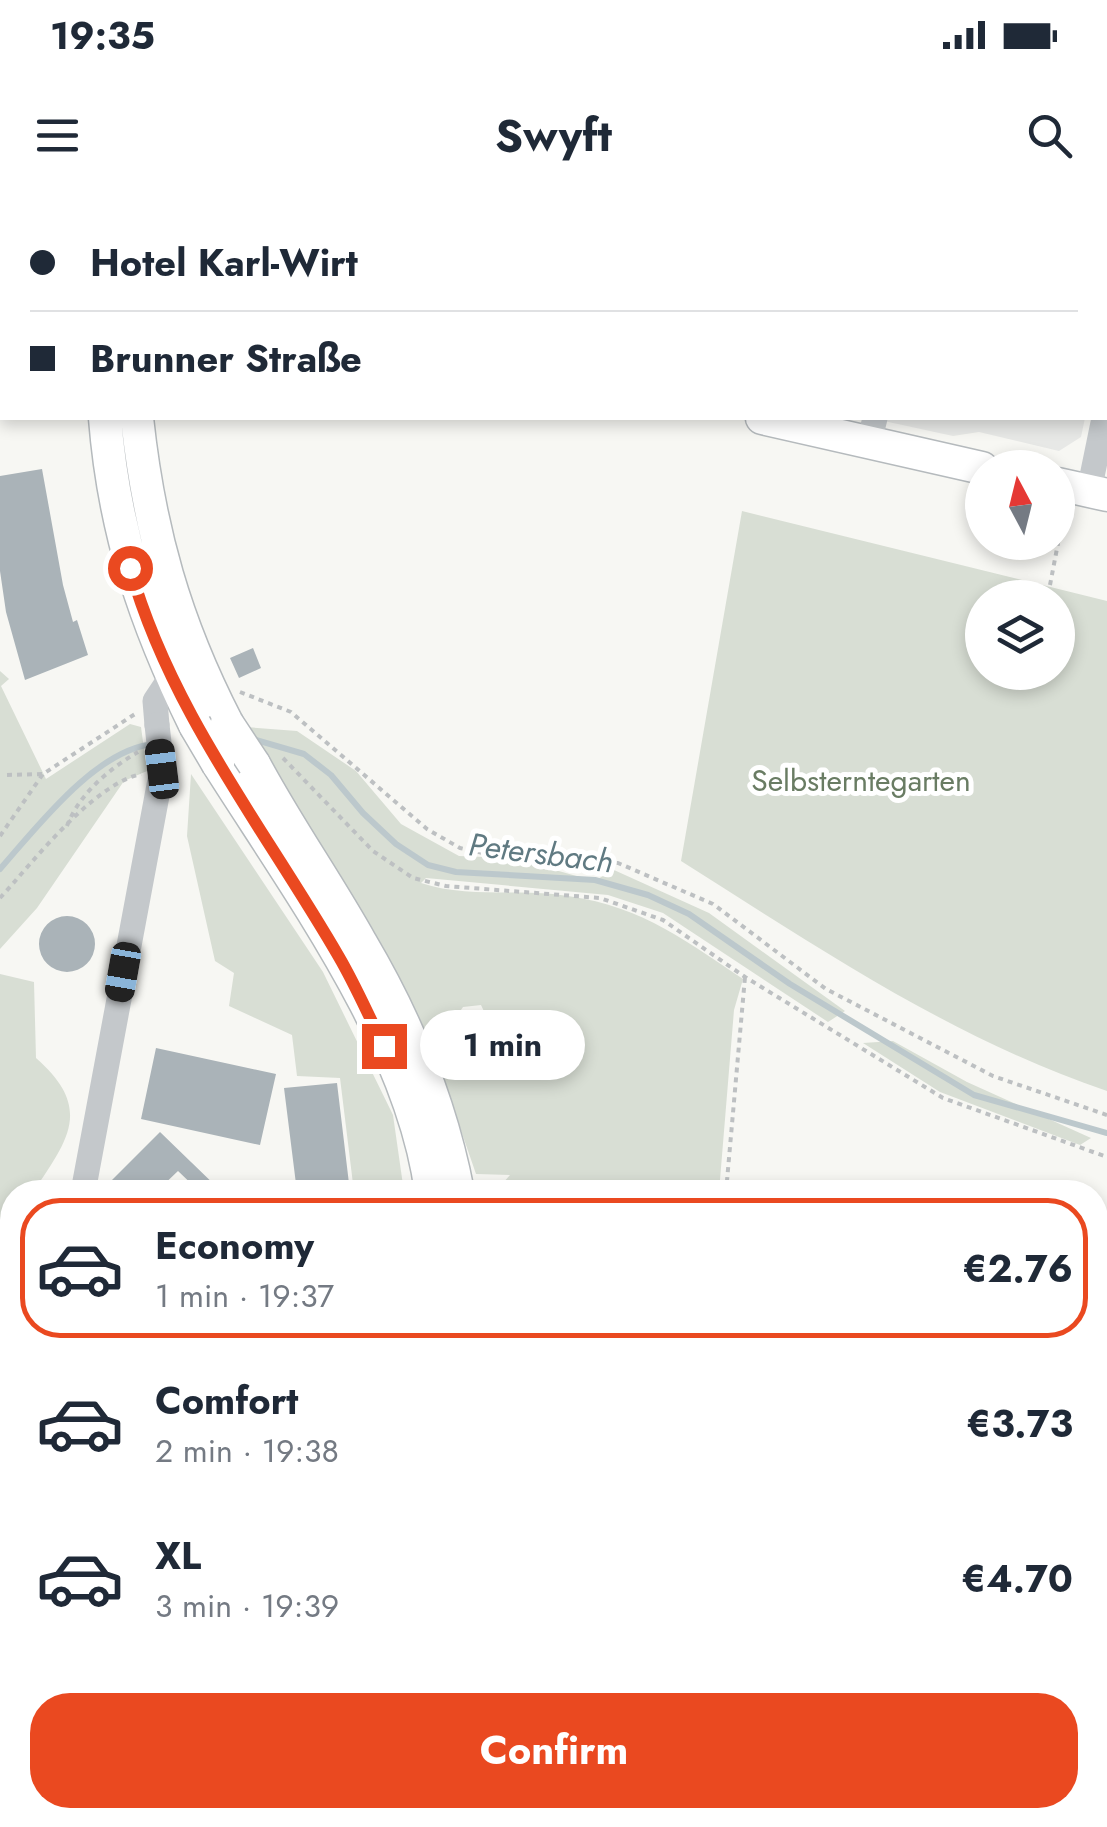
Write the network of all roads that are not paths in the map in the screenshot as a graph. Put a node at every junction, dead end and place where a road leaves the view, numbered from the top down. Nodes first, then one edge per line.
1 (105, 420) edge
2 (138, 420) edge
3 (780, 420) edge
4 (1104, 420) edge
5 (872, 430) edge
6 (965, 462) edge
7 (1079, 496) edge
8 (161, 701) junction
9 (211, 724) junction
10 (86, 1180) edge
11 (428, 1180) edge
12 (456, 1180) edge

1 - 8 main road
2 - 9 main road
3 - 5 main road
4 - 7 street
5 - 6 main road
8 - 9 main road
8 - 10 street, bridge
9 - 11 main road, bridge
9 - 12 main road, bridge

